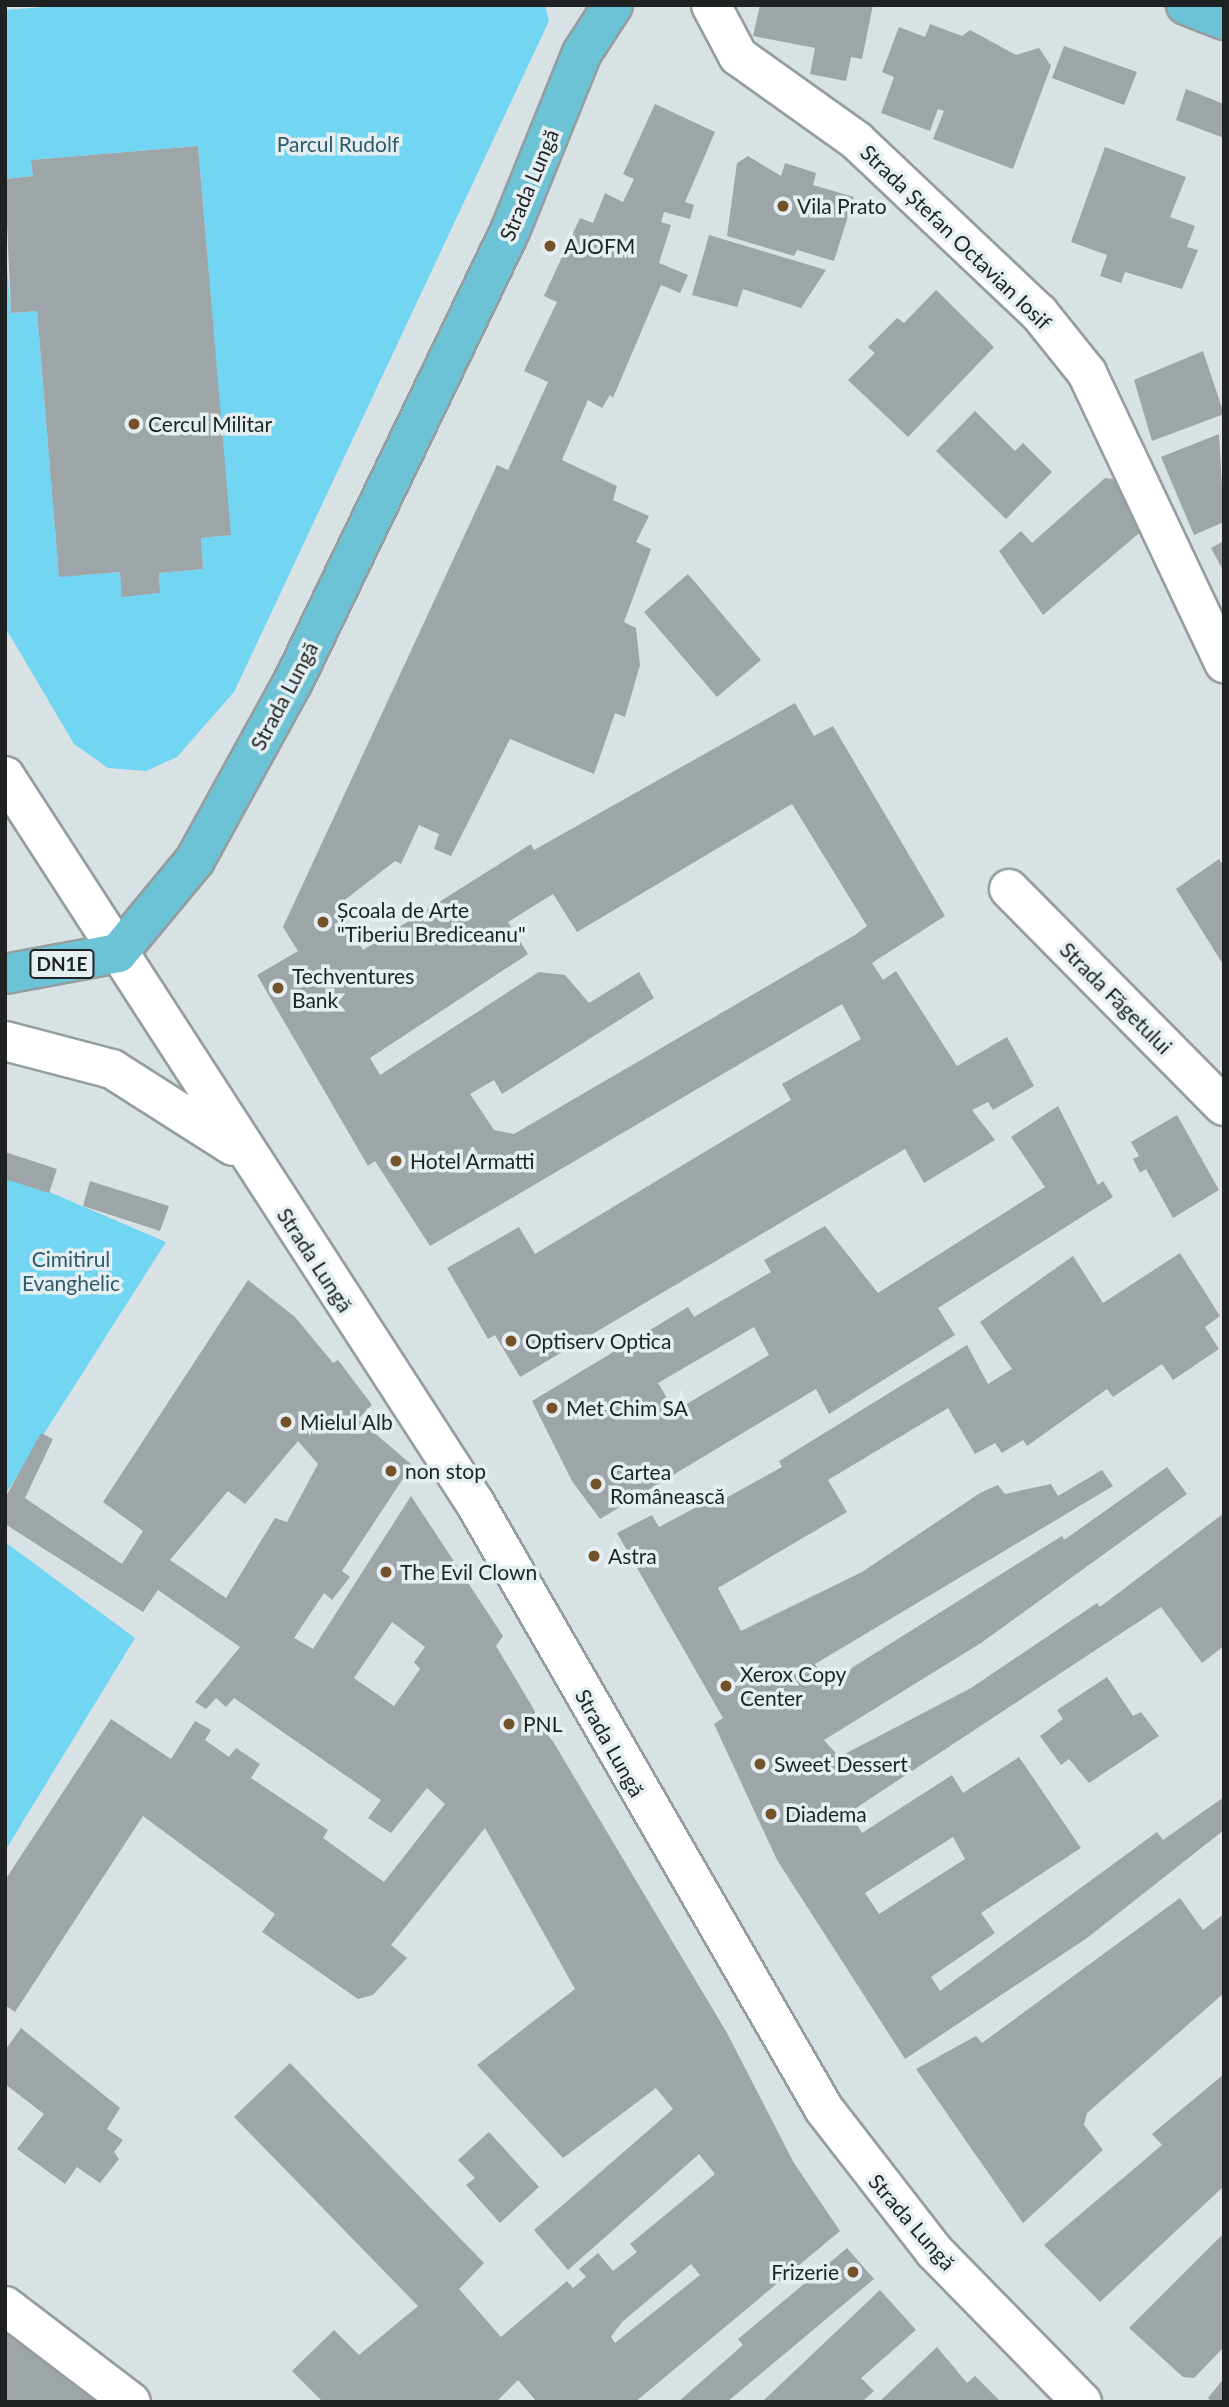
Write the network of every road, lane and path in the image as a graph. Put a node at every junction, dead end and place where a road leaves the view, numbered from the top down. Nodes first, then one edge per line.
1 (577, 5) edge
2 (613, 5) edge
3 (712, 5) edge
4 (1186, 5) edge
5 (1224, 20) edge
6 (582, 53) junction
7 (1224, 663) edge
8 (5, 776) edge
9 (1009, 889) dead end
10 (118, 953) junction
11 (5, 974) edge
12 (5, 1041) edge
13 (1224, 1106) edge
14 (246, 1155) junction
15 (5, 2306) edge
16 (131, 2402) edge
17 (1082, 2402) edge

1 - 6 main road, Strada Lungă
2 - 6 main road, Strada Lungă
3 - 7 main road, Strada Ștefan Octavian Iosif
4 - 5 main road
6 - 10 main road, Strada Lungă
8 - 10 main road, DN1E
9 - 13 main road, Strada Făgetului
10 - 11 main road, DN1E
10 - 14 main road, Strada Lungă
12 - 14 main road
14 - 17 main road, Strada Lungă
15 - 16 main road

